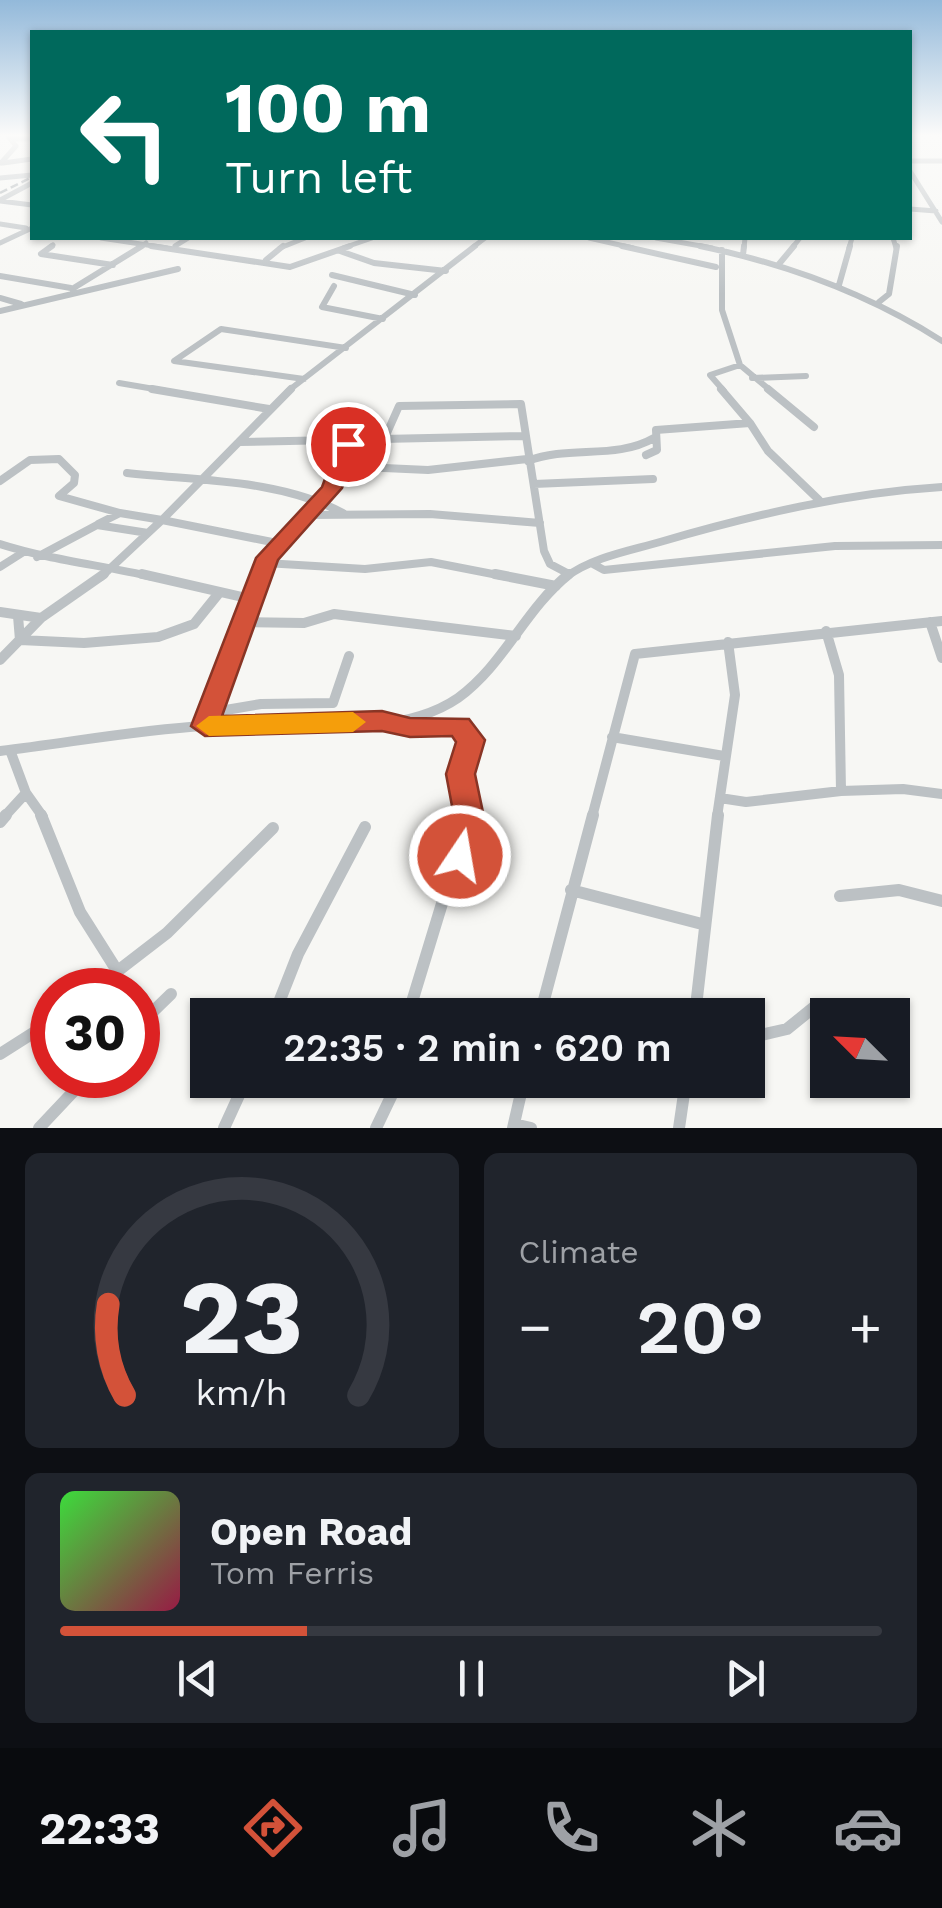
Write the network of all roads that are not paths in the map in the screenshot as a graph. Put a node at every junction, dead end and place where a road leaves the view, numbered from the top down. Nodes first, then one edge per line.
1 (23, 189) edge
2 (921, 189) edge
3 (0, 200) edge
4 (30, 205) edge
5 (912, 209) edge
6 (936, 212) junction
7 (942, 222) edge
8 (0, 224) edge
9 (29, 228) edge
10 (119, 240) edge
11 (184, 240) edge
12 (299, 240) edge
13 (367, 240) edge
14 (484, 240) edge
15 (610, 240) edge
16 (667, 240) edge
17 (745, 240) edge
18 (798, 240) edge
19 (851, 240) edge
20 (895, 240) edge
21 (0, 243) edge
22 (146, 243) junction
23 (54, 245) dead end
24 (174, 246) junction
25 (722, 250) junction
26 (340, 251) junction
27 (743, 256) junction
28 (266, 260) junction
29 (779, 264) junction
30 (114, 266) junction
31 (716, 268) junction
32 (178, 269) dead end
33 (446, 271) junction
34 (332, 275) dead end
35 (0, 276) edge
36 (838, 285) junction
37 (334, 286) dead end
38 (72, 289) junction
39 (415, 295) junction
40 (0, 298) edge
41 (879, 302) junction
42 (23, 304) junction
43 (0, 311) edge
44 (383, 319) junction
45 (940, 337) edge
46 (346, 348) junction
47 (740, 366) junction
48 (806, 376) dead end
49 (752, 378) junction
50 (304, 379) junction
51 (119, 383) dead end
52 (269, 409) junction
53 (750, 422) junction
54 (814, 427) dead end
55 (524, 436) junction
56 (654, 438) junction
57 (239, 442) junction
58 (383, 442) junction
59 (348, 444) junction
60 (646, 455) dead end
61 (528, 460) junction
62 (340, 466) junction
63 (127, 472) dead end
64 (654, 479) dead end
65 (0, 481) edge
66 (200, 481) junction
67 (534, 484) junction
68 (942, 487) edge
69 (820, 500) junction
70 (321, 503) junction
71 (120, 513) junction
72 (346, 514) junction
73 (309, 515) junction
74 (162, 520) junction
75 (540, 523) junction
76 (97, 525) junction
77 (148, 533) junction
78 (277, 542) junction
79 (0, 544) edge
80 (942, 545) edge
81 (38, 557) junction
82 (265, 564) junction
83 (550, 564) junction
84 (593, 564) junction
85 (0, 566) edge
86 (109, 571) junction
87 (569, 574) junction
88 (533, 580) junction
89 (556, 586) junction
90 (219, 593) junction
91 (251, 600) junction
92 (0, 612) edge
93 (18, 616) junction
94 (42, 618) junction
95 (243, 622) junction
96 (936, 622) edge
97 (826, 631) junction
98 (516, 636) junction
99 (20, 640) junction
100 (728, 642) junction
101 (348, 656) dead end
102 (942, 658) edge
103 (0, 660) edge
104 (208, 713) junction
105 (382, 721) junction
106 (205, 726) junction
107 (612, 736) junction
108 (5, 750) edge
109 (724, 756) junction
110 (841, 791) junction
111 (26, 793) junction
112 (942, 794) edge
113 (720, 798) junction
114 (0, 822) edge
115 (365, 827) dead end
116 (273, 828) dead end
117 (571, 890) junction
118 (840, 896) dead end
119 (942, 901) edge
120 (702, 924) junction
121 (115, 968) edge
122 (117, 968) edge
123 (170, 994) dead end
124 (281, 998) edge
125 (413, 998) edge
126 (544, 998) edge
127 (696, 998) edge
128 (160, 1004) edge
129 (810, 1012) edge
130 (30, 1035) edge
131 (765, 1037) edge
132 (0, 1054) edge
133 (67, 1098) edge
134 (238, 1098) edge
135 (392, 1098) edge
136 (520, 1098) edge
137 (683, 1098) edge
138 (513, 1126) edge
139 (39, 1128) edge
140 (224, 1128) edge
141 (376, 1128) edge
142 (531, 1128) edge
143 (679, 1128) edge

1 - 3 street
2 - 6 street
3 - 4 street
5 - 6 street
6 - 7 street
8 - 9 street
9 - 21 street
10 - 22 street
11 - 24 street
12 - 28 street
13 - 26 street
14 - 33 street
15 - 31 street
16 - 25 street
17 - 27 street
18 - 29 street
19 - 36 street
20 - 41 street
22 - 24 street
22 - 30 street
23 - 30 street
24 - 28 street
25 - 27 street
25 - 31 street
26 - 28 street
26 - 33 street
27 - 29 street
29 - 36 street
30 - 38 street
31 - 47 street
32 - 38 street
33 - 39 street
34 - 39 street
35 - 38 street
36 - 41 street
37 - 44 street
38 - 42 street
39 - 44 street
40 - 42 street
41 - 45 street
42 - 43 street
44 - 46 street
46 - 50 street
46 - 50 street
47 - 49 street
47 - 53 street
48 - 49 street
49 - 54 street
50 - 52 street
51 - 52 street
52 - 57 street
53 - 56 street
53 - 69 street
55 - 58 street
55 - 58 street
55 - 61 street
56 - 60 street
56 - 61 street
57 - 59 street
57 - 66 street
58 - 59 street
59 - 62 street
61 - 62 street
61 - 67 street
62 - 70 street
63 - 66 street
64 - 67 street
65 - 71 street
66 - 70 street
66 - 74 street
67 - 75 street
68 - 69 street
69 - 84 street
70 - 72 street
70 - 73 street
71 - 74 street
71 - 76 street
72 - 73 street
72 - 75 street
73 - 78 street
74 - 77 street
74 - 78 street
75 - 83 street
76 - 77 street
76 - 81 street
77 - 86 street
78 - 82 street
79 - 81 street
80 - 84 street
81 - 85 street
81 - 86 street
82 - 88 street
82 - 91 street
83 - 87 street
83 - 88 street
84 - 87 street
86 - 90 street
86 - 94 street
87 - 89 street
88 - 89 street
89 - 98 street
90 - 91 street
90 - 99 street
91 - 95 street
92 - 93 street
93 - 94 street
93 - 99 street
94 - 99 street
95 - 98 street
95 - 104 street
96 - 97 street
96 - 102 street
97 - 100 street
97 - 110 street
98 - 105 street
99 - 103 street
100 - 107 street
100 - 109 street
101 - 104 street
104 - 106 street
105 - 106 street
105 - 125 street
106 - 108 street
107 - 109 street
107 - 117 street
108 - 111 street
109 - 113 street
110 - 112 street
110 - 113 street
111 - 114 street
111 - 121 street
113 - 120 street
115 - 124 street
116 - 122 street
117 - 120 street
117 - 126 street
118 - 119 street
120 - 127 street
123 - 128 street
129 - 131 street
130 - 132 street
133 - 139 street
134 - 140 street
135 - 141 street
136 - 138 street
137 - 143 street
138 - 142 street

